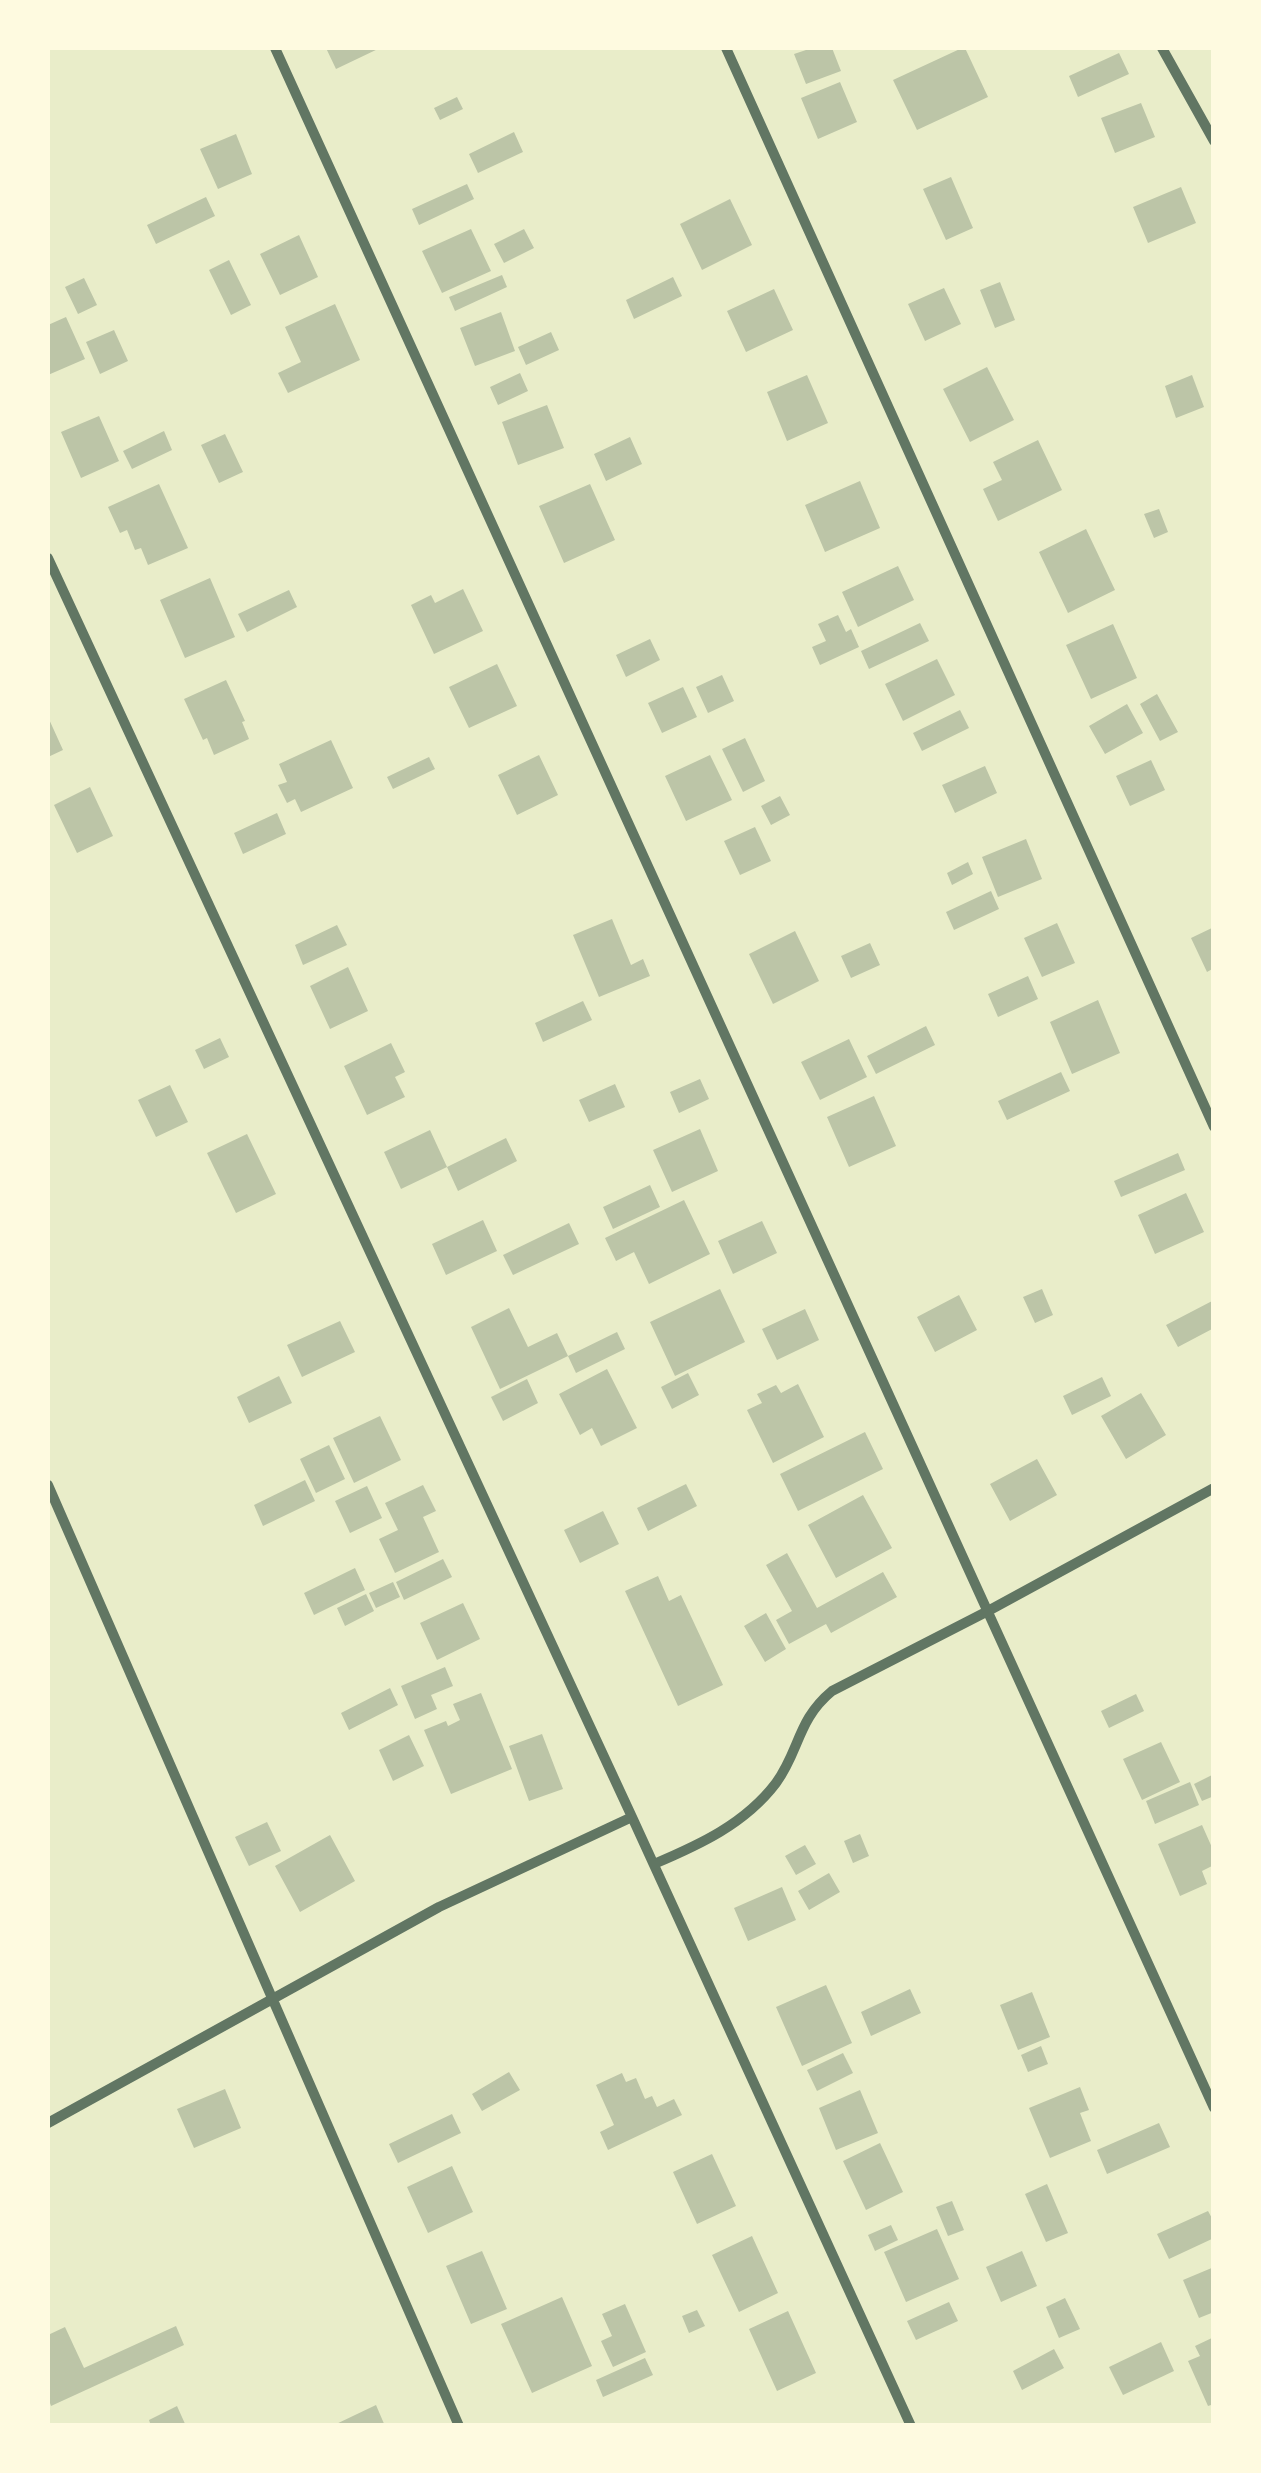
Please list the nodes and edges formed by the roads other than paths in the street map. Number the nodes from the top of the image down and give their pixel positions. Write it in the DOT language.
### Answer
graph roads {
  1 [pos="274,48"];
  2 [pos="726,48"];
  3 [pos="1162,48"];
  4 [pos="1214,141"];
  5 [pos="48,558"];
  6 [pos="1214,1126"];
  7 [pos="48,1485"];
  8 [pos="1214,1488"];
  9 [pos="988,1611"];
  10 [pos="632,1816"];
  11 [pos="654,1864"];
  12 [pos="273,1999"];
  13 [pos="1214,2108"];
  14 [pos="48,2123"];
  15 [pos="459,2426"];
  16 [pos="911,2426"];
  1 -- 9 [label="street"];
  2 -- 6 [label="street"];
  3 -- 4 [label="street"];
  5 -- 10 [label="street"];
  7 -- 12 [label="street"];
  8 -- 9 [label="street"];
  9 -- 11 [label="street"];
  9 -- 13 [label="street"];
  10 -- 11 [label="street"];
  10 -- 12 [label="street"];
  11 -- 16 [label="street"];
  12 -- 14 [label="street"];
  12 -- 15 [label="street"];
}
